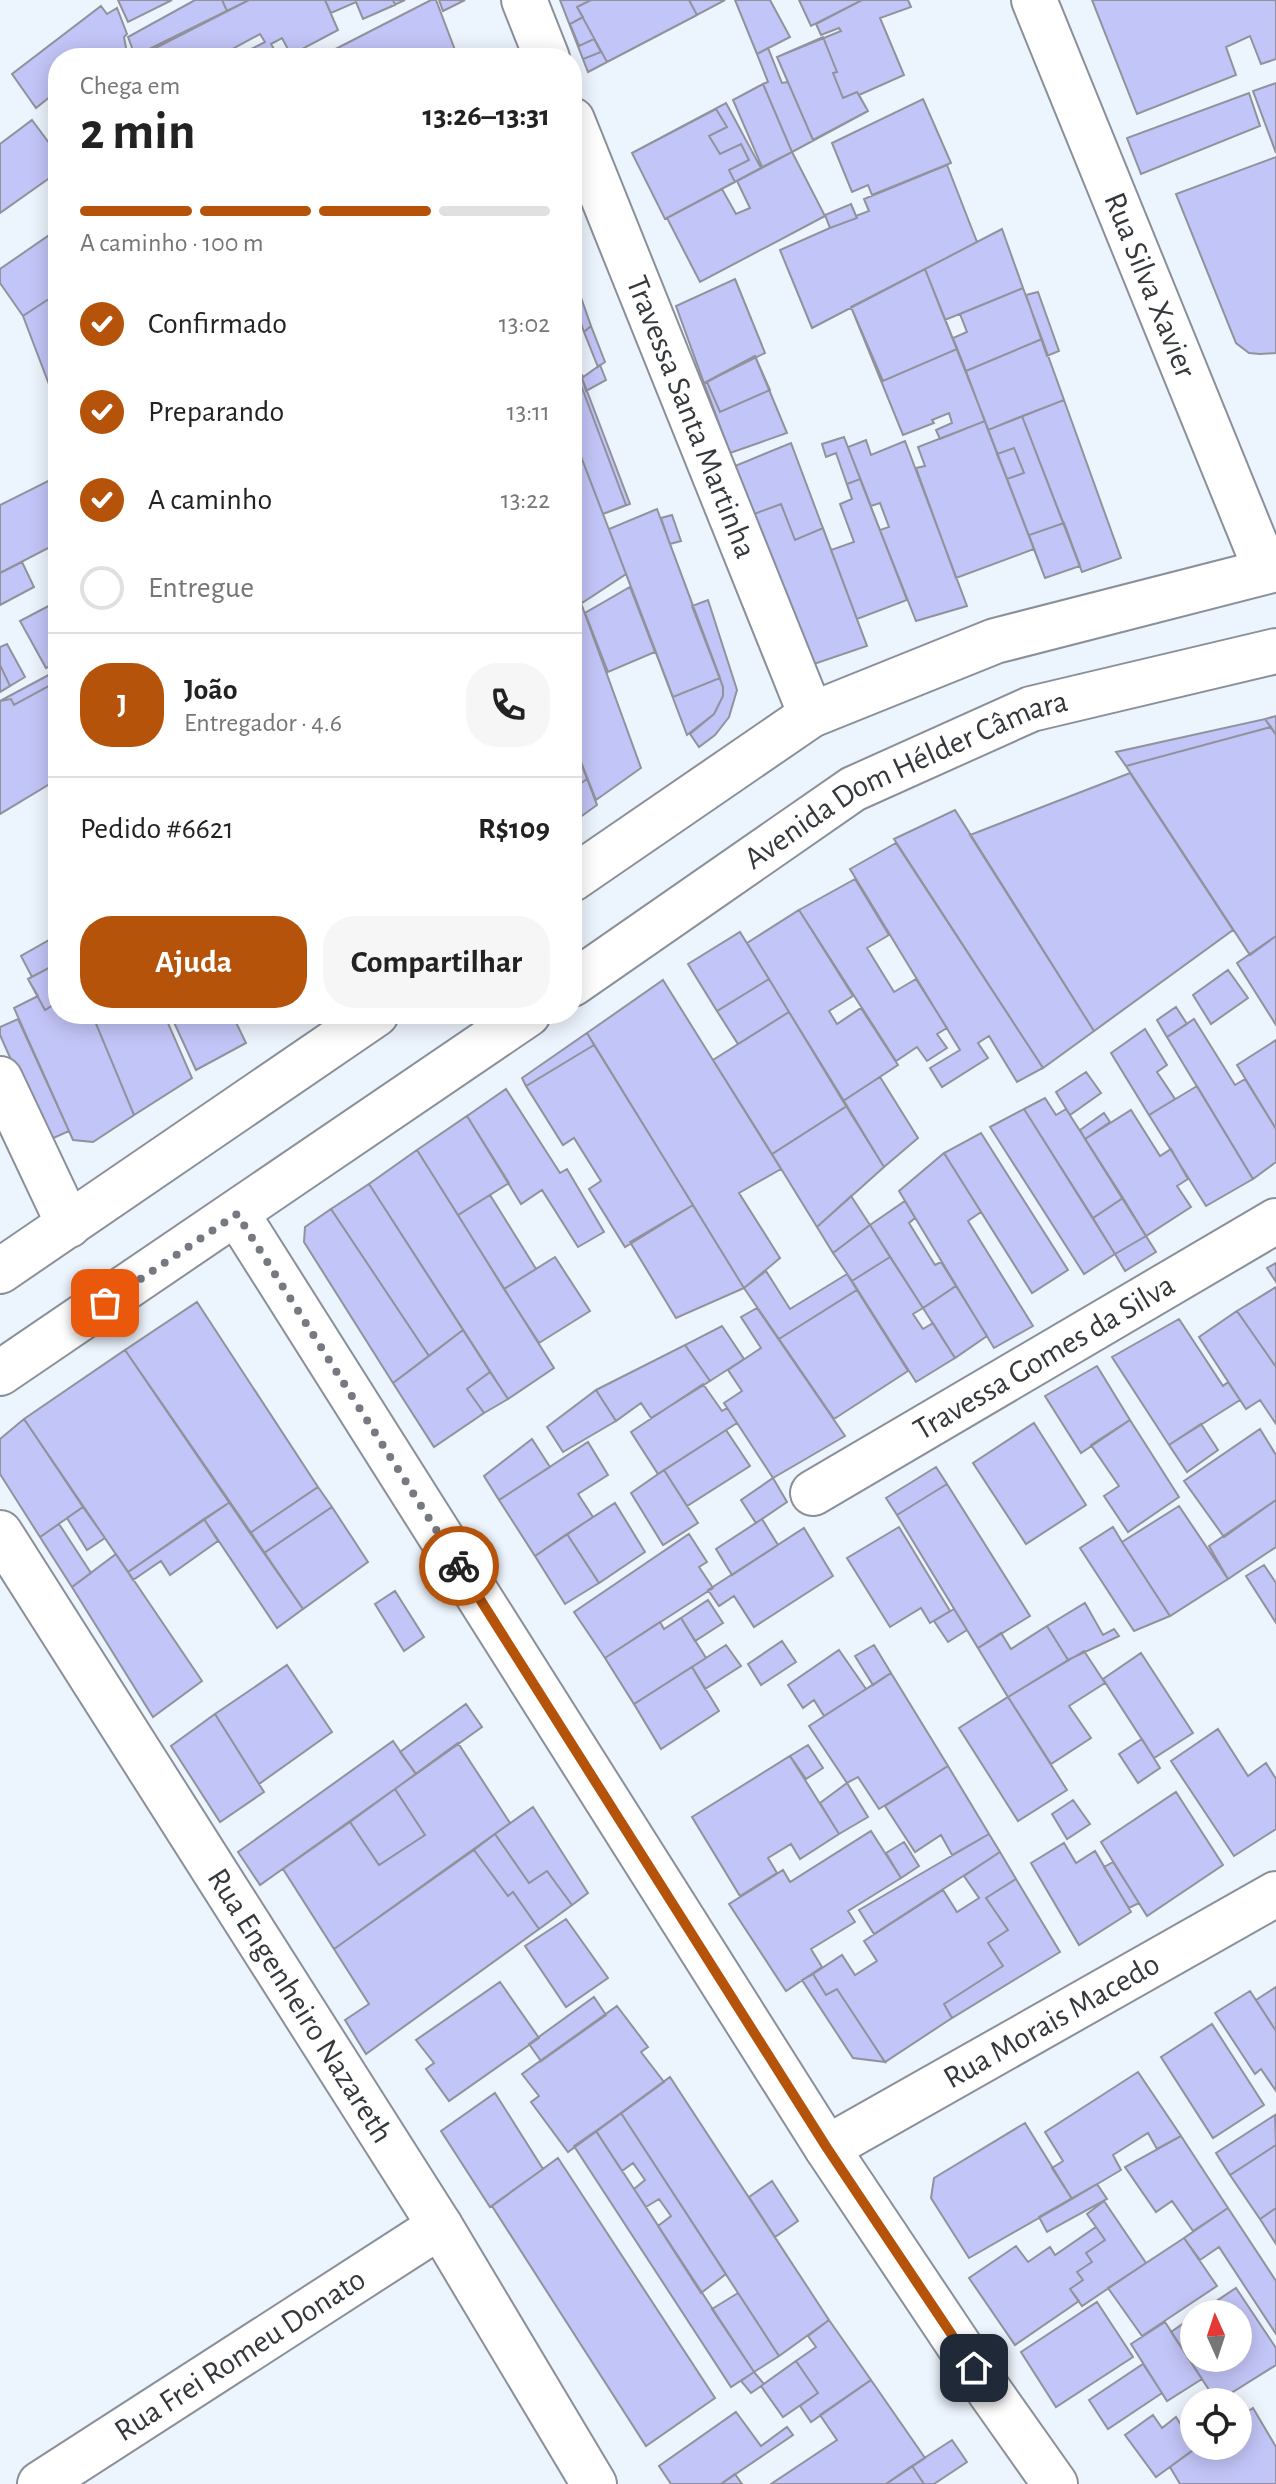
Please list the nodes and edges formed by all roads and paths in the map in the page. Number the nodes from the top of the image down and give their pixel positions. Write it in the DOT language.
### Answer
graph roads {
  1 [pos="524,0"];
  2 [pos="1034,0"];
  3 [pos="543,48"];
  4 [pos="582,145"];
  5 [pos="1271,569"];
  6 [pos="1276,651"];
  7 [pos="811,715"];
  8 [pos="582,872"];
  9 [pos="582,977"];
  10 [pos="361,1024"];
  11 [pos="513,1024"];
  12 [pos="0,1079"];
  13 [pos="237,1214"];
  14 [pos="1276,1221"];
  15 [pos="69,1225"];
  16 [pos="0,1271"];
  17 [pos="0,1373"];
  18 [pos="813,1493"];
  19 [pos="0,1533"];
  20 [pos="1276,1894"];
  21 [pos="827,2148"];
  22 [pos="440,2226"];
  23 [pos="40,2484"];
  24 [pos="594,2484"];
  25 [pos="1055,2484"];
  1 -- 3 [label="street"];
  2 -- 5 [label="street, Rua Silva Xavier"];
  4 -- 7 [label="street, Travessa Santa Martinha"];
  5 -- 7 [label="street"];
  6 -- 9 [label="street, Avenida Dom Hélder Câmara"];
  7 -- 8 [label="street"];
  10 -- 15 [label="street"];
  11 -- 13 [label="street"];
  12 -- 15 [label="street"];
  13 -- 17 [label="street"];
  13 -- 21 [label="street"];
  14 -- 18 [label="street, Travessa Gomes da Silva"];
  15 -- 16 [label="street"];
  19 -- 22 [label="street, Rua Engenheiro Nazareth"];
  20 -- 21 [label="street, Rua Morais Macedo"];
  21 -- 25 [label="street"];
  22 -- 23 [label="street, Rua Frei Romeu Donato"];
  22 -- 24 [label="street, Rua Engenheiro Nazareth"];
}
